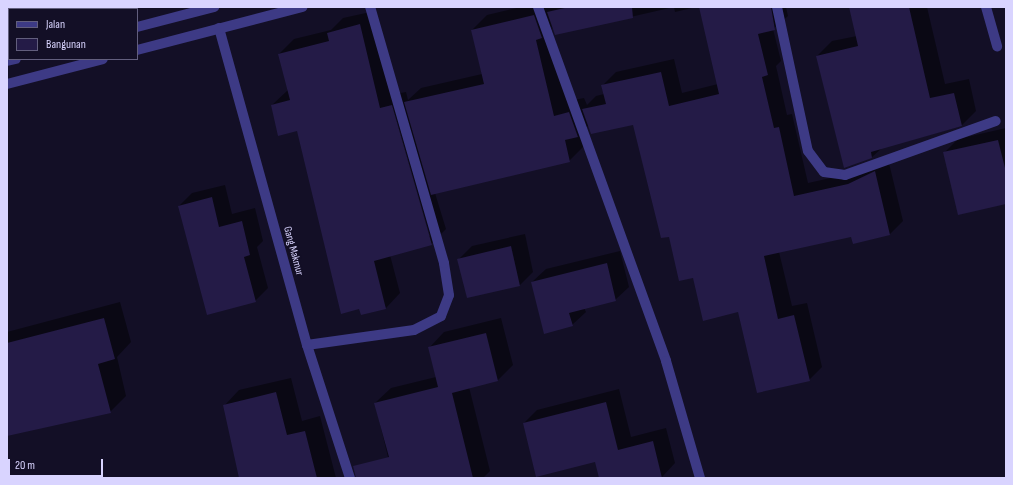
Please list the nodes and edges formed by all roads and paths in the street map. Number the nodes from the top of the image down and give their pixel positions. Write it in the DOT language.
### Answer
graph roads {
  1 [pos="214,7"];
  2 [pos="302,7"];
  3 [pos="370,7"];
  4 [pos="538,7"];
  5 [pos="777,7"];
  6 [pos="986,7"];
  7 [pos="138,27"];
  8 [pos="220,28"];
  9 [pos="997,46"];
  10 [pos="138,50"];
  11 [pos="99,60"];
  12 [pos="7,84"];
  13 [pos="996,121"];
  14 [pos="307,345"];
  15 [pos="350,478"];
  16 [pos="700,478"];
  1 -- 7 [label="street"];
  2 -- 8 [label="street"];
  3 -- 14 [label="street"];
  4 -- 16 [label="street"];
  5 -- 13 [label="street"];
  6 -- 9 [label="street"];
  8 -- 10 [label="street"];
  8 -- 14 [label="street, Gang Makmur"];
  11 -- 12 [label="street"];
  14 -- 15 [label="street, Gang Makmur"];
}
